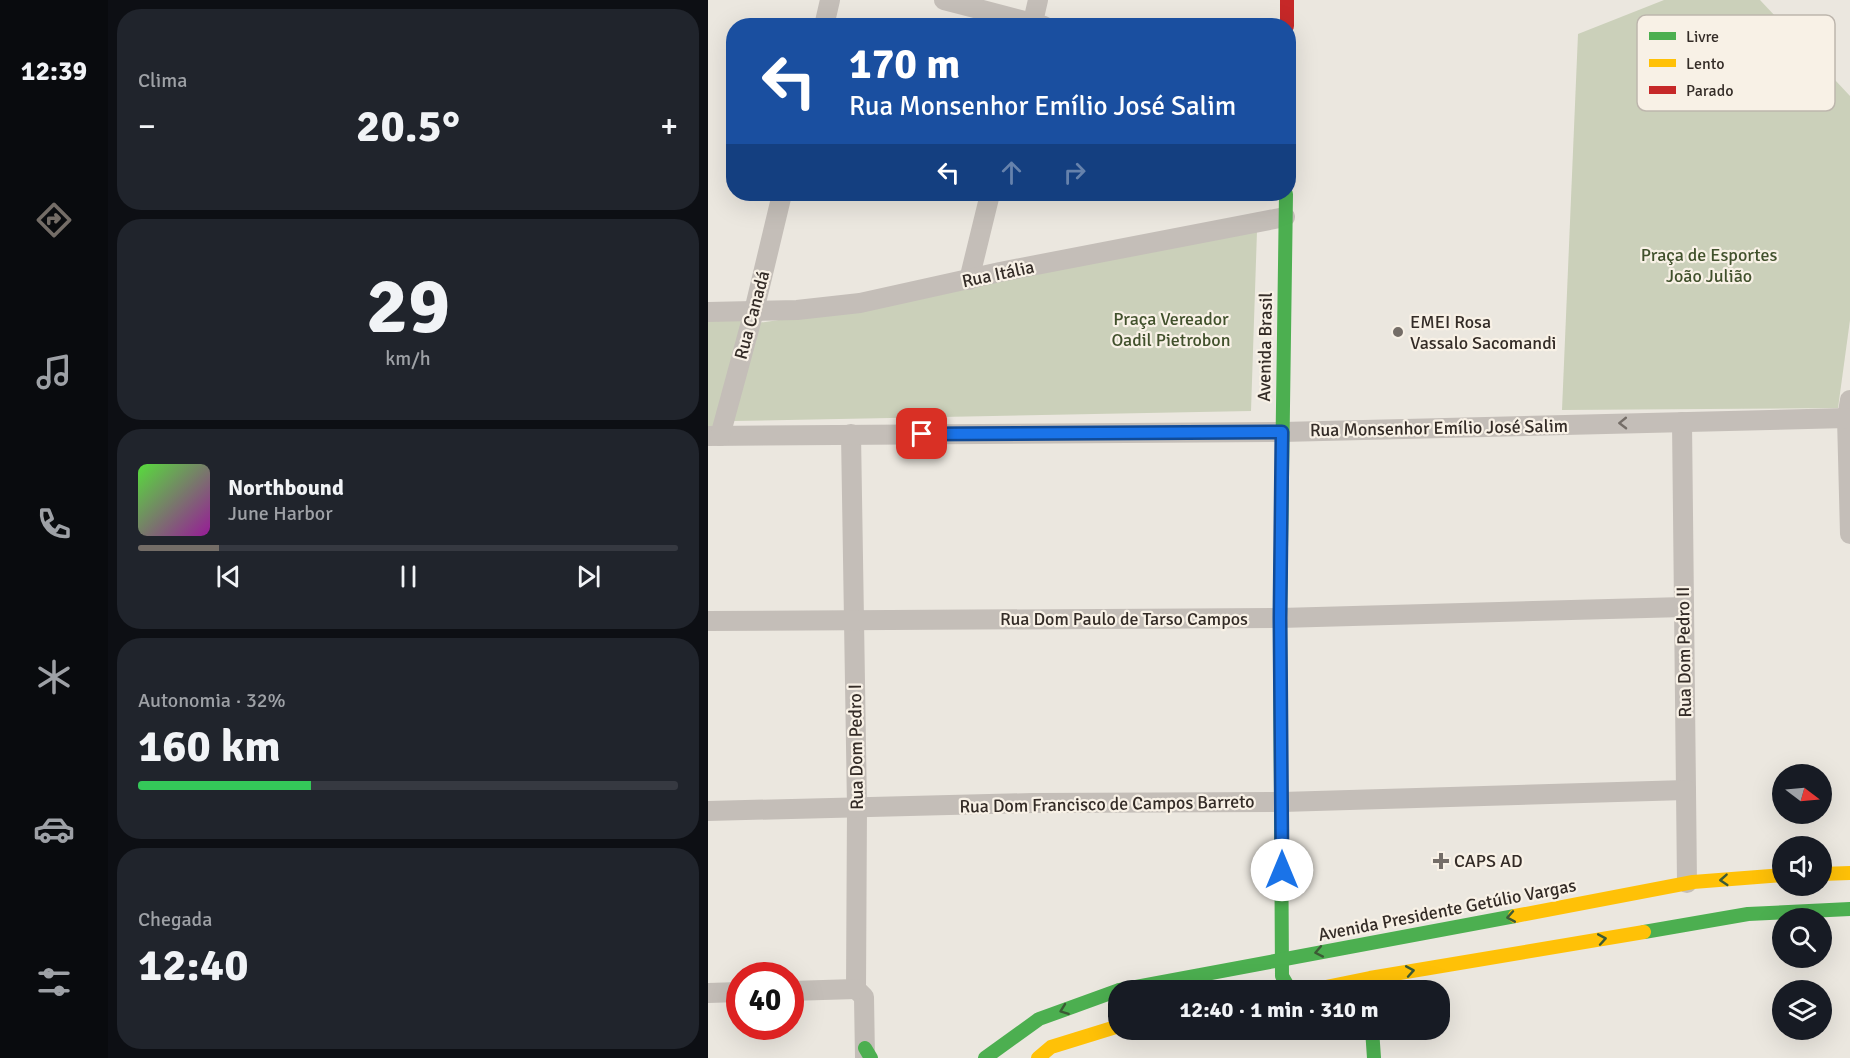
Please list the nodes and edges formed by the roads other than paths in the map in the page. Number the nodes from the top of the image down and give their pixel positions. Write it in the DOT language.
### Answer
graph roads {
  1 [pos="830,0"];
  2 [pos="944,0"];
  3 [pos="1038,0"];
  4 [pos="1287,0"];
  5 [pos="826,18"];
  6 [pos="1010,18"];
  7 [pos="1037,18"];
  8 [pos="1287,18"];
  9 [pos="780,201"];
  10 [pos="988,201"];
  11 [pos="1286,201"];
  12 [pos="1285,217"];
  13 [pos="969,280"];
  14 [pos="754,311"];
  15 [pos="708,312"];
  16 [pos="1848,409"];
  17 [pos="1682,422"];
  18 [pos="1282,432"];
  19 [pos="851,434"];
  20 [pos="714,436"];
  21 [pos="1850,534"];
  22 [pos="1684,607"];
  23 [pos="1280,618"];
  24 [pos="708,621"];
  25 [pos="853,621"];
  26 [pos="1686,790"];
  27 [pos="1282,802"];
  28 [pos="857,807"];
  29 [pos="708,811"];
  30 [pos="1850,873"];
  31 [pos="1832,874"];
  32 [pos="1687,883"];
  33 [pos="1772,883"];
  34 [pos="1756,895"];
  35 [pos="1850,909"];
  36 [pos="1357,945"];
  37 [pos="1282,960"];
  38 [pos="1174,980"];
  39 [pos="1284,980"];
  40 [pos="1370,980"];
  41 [pos="1388,980"];
  42 [pos="856,989"];
  43 [pos="804,991"];
  44 [pos="726,992"];
  45 [pos="708,993"];
  46 [pos="1108,994"];
  47 [pos="1108,1029"];
  48 [pos="1373,1040"];
  49 [pos="867,1055"];
  50 [pos="985,1058"];
  51 [pos="1038,1058"];
  52 [pos="1374,1058"];
  1 -- 5 [label="street"];
  2 -- 6 [label="street"];
  3 -- 7 [label="street"];
  4 -- 8 [label="main road"];
  9 -- 14 [label="street, Rua Canadá"];
  10 -- 13 [label="street"];
  11 -- 12 [label="main road, Avenida Brasil"];
  12 -- 13 [label="street, Rua Itália"];
  12 -- 18 [label="main road, Avenida Brasil"];
  13 -- 14 [label="street, Rua Itália"];
  14 -- 15 [label="street, Rua Itália"];
  14 -- 20 [label="street, Rua Canadá"];
  16 -- 17 [label="street, Rua Monsenhor Emílio José Salim"];
  16 -- 21 [label="street"];
  17 -- 18 [label="street, Rua Monsenhor Emílio José Salim, one-way"];
  17 -- 22 [label="street, Rua Dom Pedro II"];
  18 -- 19 [label="street, Rua Monsenhor Emílio José Salim"];
  18 -- 23 [label="main road, Avenida Brasil"];
  19 -- 20 [label="street, Rua Monsenhor Emílio José Salim"];
  19 -- 25 [label="street, Rua Dom Pedro I"];
  22 -- 23 [label="street, Rua Dom Paulo de Tarso Campos"];
  22 -- 26 [label="street, Rua Dom Pedro II"];
  23 -- 25 [label="street, Rua Dom Paulo de Tarso Campos"];
  23 -- 27 [label="main road, Avenida Brasil"];
  24 -- 25 [label="street, Rua Dom Paulo de Tarso Campos"];
  25 -- 28 [label="street, Rua Dom Pedro I"];
  26 -- 27 [label="street, Rua Dom Francisco de Campos Barreto"];
  26 -- 32 [label="street, Rua Dom Pedro II"];
  27 -- 28 [label="street, Rua Dom Francisco de Campos Barreto"];
  27 -- 37 [label="main road, Avenida Brasil"];
  28 -- 29 [label="street, Rua Dom Francisco de Campos Barreto"];
  28 -- 42 [label="street, Rua Dom Pedro I"];
  30 -- 31 [label="main road"];
  34 -- 32 [label="main road, Avenida Presidente Getúlio Vargas, one-way"];
  32 -- 36 [label="main road, Avenida Presidente Getúlio Vargas, one-way"];
  33 -- 34 [label="main road, Avenida Presidente Getúlio Vargas"];
  34 -- 35 [label="main road, Avenida Presidente Getúlio Vargas"];
  41 -- 34 [label="main road, Avenida Presidente Getúlio Vargas, one-way"];
  36 -- 37 [label="main road, Avenida Presidente Getúlio Vargas, one-way"];
  36 -- 40 [label="main road"];
  37 -- 38 [label="main road, Avenida Presidente Getúlio Vargas"];
  37 -- 39 [label="main road, Avenida Brasil"];
  42 -- 43 [label="street"];
  42 -- 49 [label="street, Rua Dom Pedro I"];
  44 -- 45 [label="street"];
  46 -- 50 [label="main road, Avenida Presidente Getúlio Vargas, one-way"];
  47 -- 51 [label="main road"];
  48 -- 52 [label="main road"];
}
